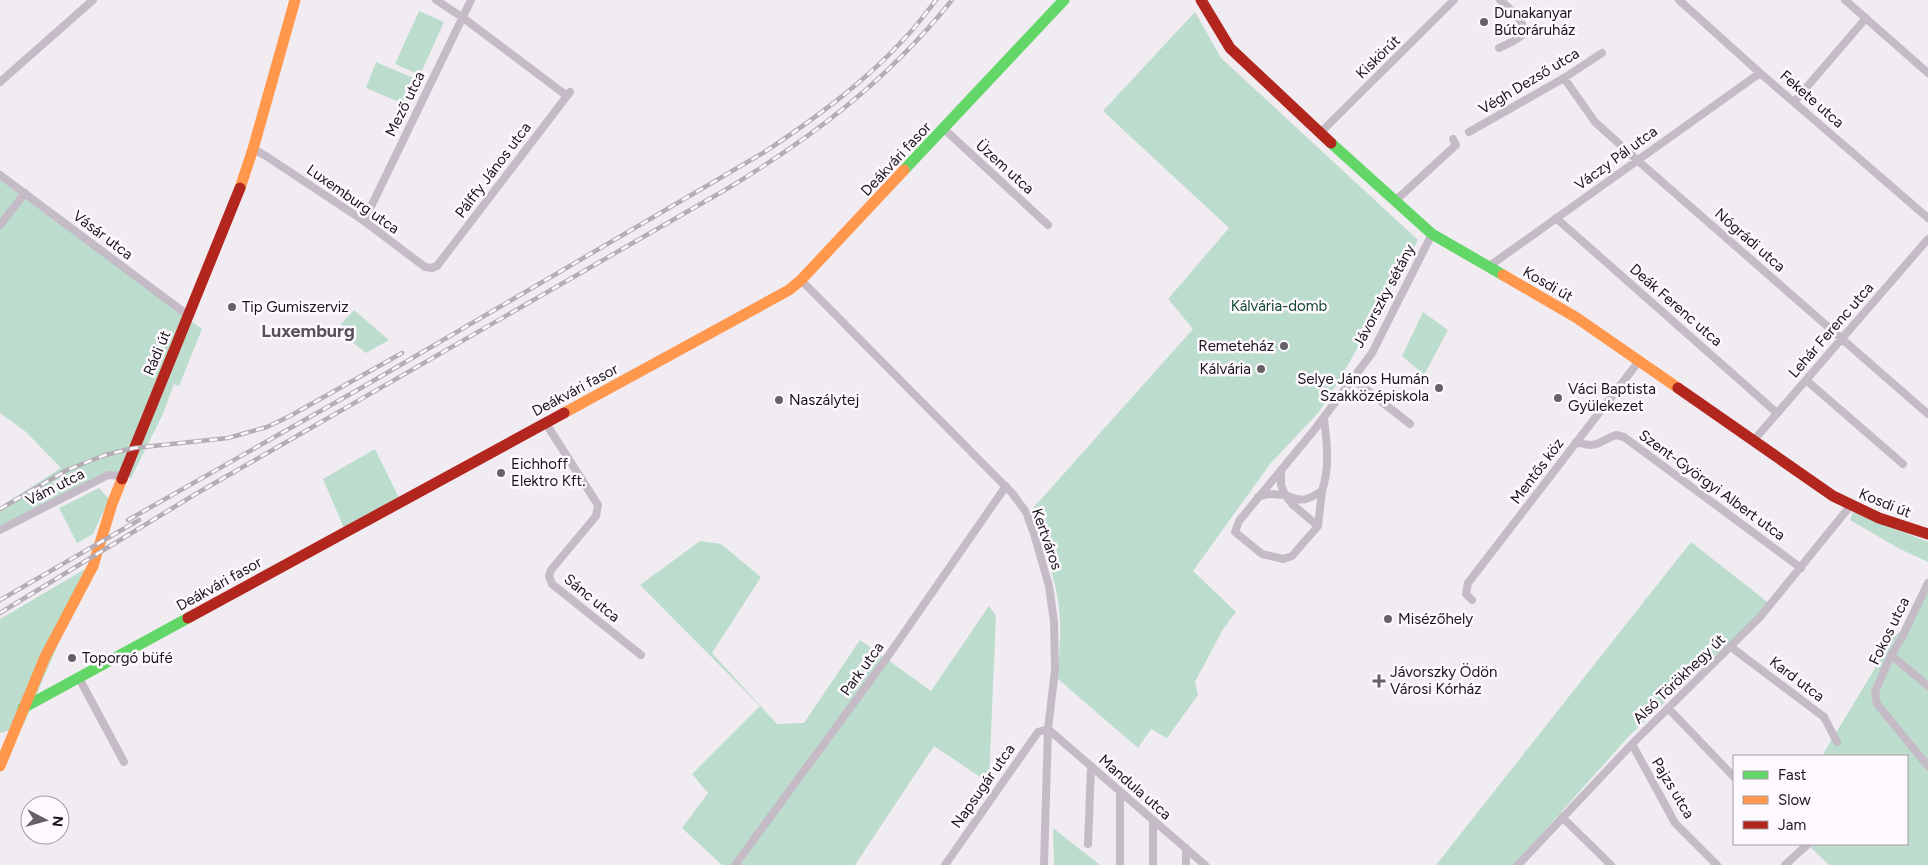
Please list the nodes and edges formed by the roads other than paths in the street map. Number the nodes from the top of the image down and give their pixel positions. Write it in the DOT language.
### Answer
graph roads {
  1 [pos="94,0"];
  2 [pos="295,0"];
  3 [pos="436,0"];
  4 [pos="472,0"];
  5 [pos="1064,0"];
  6 [pos="1201,0"];
  7 [pos="1454,0"];
  8 [pos="1500,0"];
  9 [pos="1679,0"];
  10 [pos="1845,0"];
  11 [pos="462,17"];
  12 [pos="1866,18"];
  13 [pos="1499,48"];
  14 [pos="1602,53"];
  15 [pos="1760,73"];
  16 [pos="1928,73"];
  17 [pos="1564,78"];
  18 [pos="0,82"];
  19 [pos="1794,102"];
  20 [pos="944,129"];
  21 [pos="1320,132"];
  22 [pos="1469,132"];
  23 [pos="1454,139"];
  24 [pos="253,149"];
  25 [pos="1637,160"];
  26 [pos="0,175"];
  27 [pos="25,193"];
  28 [pos="1395,200"];
  29 [pos="1556,218"];
  30 [pos="1928,218"];
  31 [pos="364,221"];
  32 [pos="1048,225"];
  33 [pos="0,226"];
  34 [pos="1432,234"];
  35 [pos="1928,239"];
  36 [pos="437,266"];
  37 [pos="1488,267"];
  38 [pos="801,280"];
  39 [pos="189,316"];
  40 [pos="1842,339"];
  41 [pos="1639,361"];
  42 [pos="1353,380"];
  43 [pos="1806,380"];
  44 [pos="1777,413"];
  45 [pos="1928,414"];
  46 [pos="1324,419"];
  47 [pos="545,422"];
  48 [pos="1410,424"];
  49 [pos="1754,440"];
  50 [pos="1576,442"];
  51 [pos="1903,464"];
  52 [pos="1281,470"];
  53 [pos="123,476"];
  54 [pos="1006,486"];
  55 [pos="1322,491"];
  56 [pos="1285,495"];
  57 [pos="1258,497"];
  58 [pos="1850,506"];
  59 [pos="1318,526"];
  60 [pos="0,530"];
  61 [pos="1928,534"];
  62 [pos="1801,568"];
  63 [pos="1928,583"];
  64 [pos="1472,600"];
  65 [pos="1731,647"];
  66 [pos="640,655"];
  67 [pos="1891,655"];
  68 [pos="79,678"];
  69 [pos="1928,686"];
  70 [pos="24,708"];
  71 [pos="1668,708"];
  72 [pos="1048,729"];
  73 [pos="1837,742"];
  74 [pos="1632,744"];
  75 [pos="124,762"];
  76 [pos="0,766"];
  77 [pos="1091,766"];
  78 [pos="1928,766"];
  79 [pos="1733,776"];
  80 [pos="1120,792"];
  81 [pos="1562,817"];
  82 [pos="1153,820"];
  83 [pos="1088,844"];
  84 [pos="1807,845"];
  85 [pos="1186,848"];
  86 [pos="735,865"];
  87 [pos="945,865"];
  88 [pos="1044,865"];
  89 [pos="1120,865"];
  90 [pos="1153,865"];
  91 [pos="1186,865"];
  92 [pos="1205,865"];
  93 [pos="1518,865"];
  94 [pos="1611,865"];
  95 [pos="1717,865"];
  96 [pos="1785,865"];
  1 -- 18 [label="street"];
  2 -- 24 [label="street, Rádi út"];
  3 -- 11 [label="street"];
  4 -- 11 [label="street, Mező utca"];
  5 -- 20 [label="street, Deákvári fasor"];
  6 -- 21 [label="street, Kosdi út"];
  7 -- 21 [label="street, Kiskörút"];
  8 -- 13 [label="street"];
  9 -- 15 [label="street, Fekete utca"];
  10 -- 12 [label="street"];
  11 -- 31 [label="street, Mező utca"];
  11 -- 36 [label="street, Pálffy János utca"];
  12 -- 16 [label="street"];
  12 -- 19 [label="street"];
  14 -- 17 [label="street, Végh Dezső utca"];
  15 -- 19 [label="street, Fekete utca"];
  15 -- 25 [label="street, Váczy Pál utca"];
  17 -- 22 [label="street, Végh Dezső utca"];
  17 -- 25 [label="street, Nógrádi utca"];
  19 -- 30 [label="street, Fekete utca"];
  20 -- 32 [label="street, Üzem utca"];
  20 -- 38 [label="street, Deákvári fasor"];
  21 -- 28 [label="street, Kosdi út"];
  23 -- 28 [label="street"];
  24 -- 31 [label="street, Luxemburg utca"];
  24 -- 39 [label="street, Rádi út"];
  25 -- 29 [label="street, Váczy Pál utca"];
  25 -- 40 [label="street, Nógrádi utca"];
  26 -- 27 [label="street, Vásár utca"];
  27 -- 33 [label="street"];
  27 -- 39 [label="street, Vásár utca"];
  28 -- 34 [label="street, Kosdi út"];
  29 -- 37 [label="street, Váczy Pál utca"];
  29 -- 44 [label="street, Deák Ferenc utca"];
  31 -- 36 [label="street, Luxemburg utca"];
  34 -- 37 [label="street, Kosdi út"];
  34 -- 42 [label="street, Jávorszky sétány"];
  35 -- 40 [label="street, Lehár Ferenc utca"];
  37 -- 41 [label="street, Kosdi út"];
  38 -- 47 [label="street, Deákvári fasor"];
  38 -- 54 [label="street, Kertváros"];
  39 -- 53 [label="street, Rádi út"];
  40 -- 43 [label="street, Lehár Ferenc utca"];
  40 -- 45 [label="street, Nógrádi utca"];
  41 -- 49 [label="street, Kosdi út"];
  41 -- 50 [label="street, Mentős köz"];
  42 -- 46 [label="street, Jávorszky sétány"];
  42 -- 48 [label="street"];
  43 -- 44 [label="street, Lehár Ferenc utca"];
  43 -- 51 [label="street"];
  44 -- 49 [label="street, Lehár Ferenc utca"];
  46 -- 52 [label="street, Jávorszky sétány"];
  46 -- 55 [label="street"];
  47 -- 66 [label="street, Sánc utca"];
  47 -- 68 [label="street, Deákvári fasor"];
  49 -- 58 [label="street, Kosdi út"];
  50 -- 62 [label="street, Szent-Györgyi Albert utca"];
  50 -- 64 [label="street, Mentős köz"];
  52 -- 56 [label="street"];
  52 -- 57 [label="street, Jávorszky sétány"];
  53 -- 60 [label="street, Vám utca"];
  53 -- 70 [label="street, Rádi út"];
  54 -- 72 [label="street, Kertváros"];
  54 -- 86 [label="street, Park utca"];
  55 -- 56 [label="street"];
  55 -- 59 [label="street"];
  56 -- 57 [label="street"];
  56 -- 59 [label="street"];
  57 -- 59 [label="street"];
  58 -- 61 [label="street, Kosdi út"];
  58 -- 62 [label="street, Alsó Törökhegy út"];
  62 -- 65 [label="street, Alsó Törökhegy út"];
  63 -- 67 [label="street, Fokos utca"];
  65 -- 71 [label="street, Alsó Törökhegy út"];
  65 -- 73 [label="street, Kard utca"];
  67 -- 69 [label="street"];
  67 -- 78 [label="street, Fokos utca"];
  68 -- 70 [label="street, Deákvári fasor"];
  68 -- 75 [label="street"];
  70 -- 76 [label="street, Rádi út"];
  71 -- 74 [label="street, Alsó Törökhegy út"];
  71 -- 79 [label="street"];
  72 -- 77 [label="street, Mandula utca"];
  72 -- 87 [label="street, Napsugár utca"];
  72 -- 88 [label="street, Kertváros"];
  74 -- 81 [label="street, Alsó Törökhegy út"];
  74 -- 95 [label="street, Pajzs utca"];
  77 -- 80 [label="street, Mandula utca"];
  77 -- 83 [label="street"];
  80 -- 82 [label="street, Mandula utca"];
  80 -- 89 [label="street"];
  81 -- 93 [label="street, Alsó Törökhegy út"];
  81 -- 94 [label="street"];
  82 -- 85 [label="street, Mandula utca"];
  82 -- 90 [label="street"];
  84 -- 96 [label="street"];
  85 -- 91 [label="street"];
  85 -- 92 [label="street, Mandula utca"];
}
